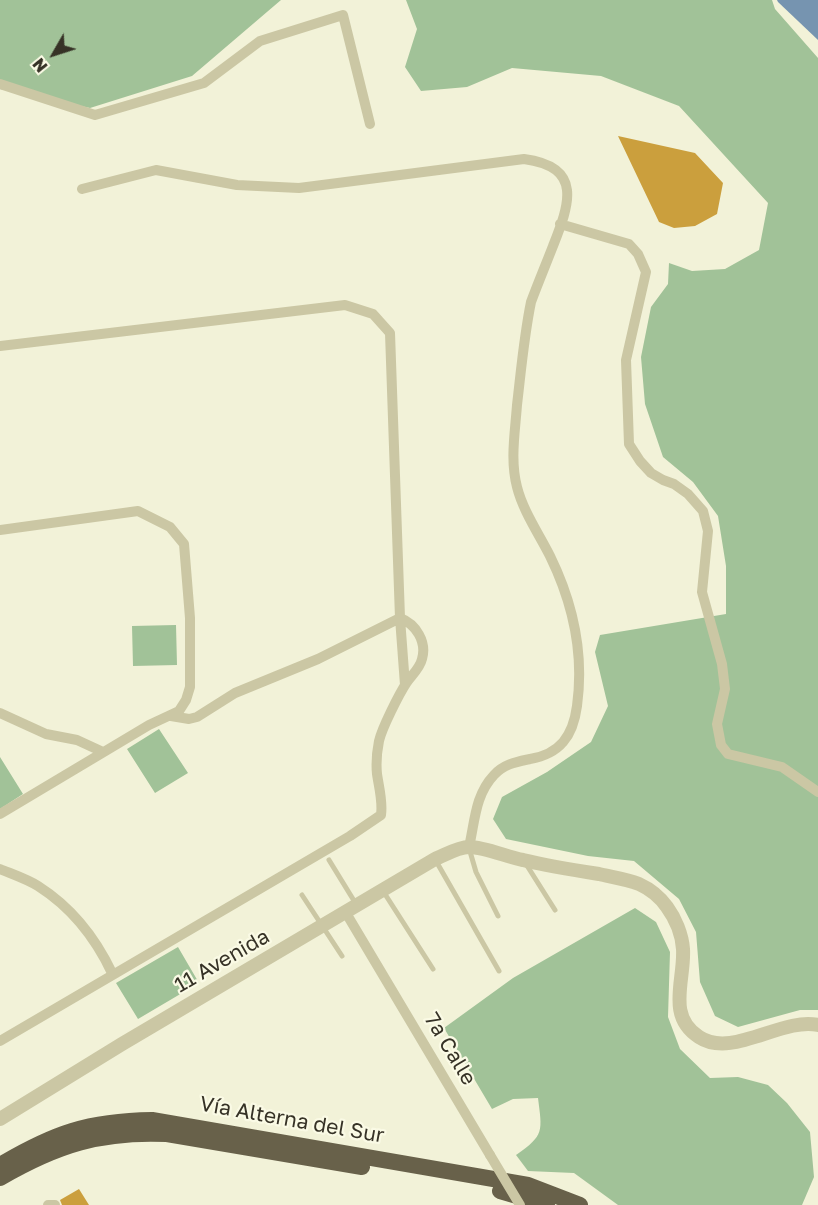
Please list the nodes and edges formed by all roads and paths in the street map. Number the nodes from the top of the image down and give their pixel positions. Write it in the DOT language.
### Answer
graph roads {
  1 [pos="0,84"];
  2 [pos="370,124"];
  3 [pos="82,189"];
  4 [pos="561,224"];
  5 [pos="0,346"];
  6 [pos="0,530"];
  7 [pos="400,618"];
  8 [pos="405,685"];
  9 [pos="0,713"];
  10 [pos="171,716"];
  11 [pos="103,752"];
  12 [pos="818,792"];
  13 [pos="0,814"];
  14 [pos="469,847"];
  15 [pos="435,859"];
  16 [pos="329,860"];
  17 [pos="523,860"];
  18 [pos="0,869"];
  19 [pos="383,891"];
  20 [pos="302,895"];
  21 [pos="352,910"];
  22 [pos="555,910"];
  23 [pos="498,916"];
  24 [pos="322,927"];
  25 [pos="342,956"];
  26 [pos="433,969"];
  27 [pos="499,971"];
  28 [pos="112,973"];
  29 [pos="818,1025"];
  30 [pos="0,1041"];
  31 [pos="0,1119"];
  32 [pos="0,1165"];
  33 [pos="0,1178"];
  34 [pos="48,1205"];
  35 [pos="55,1205"];
  36 [pos="520,1205"];
  37 [pos="547,1205"];
  38 [pos="580,1205"];
  1 -- 2 [label="street"];
  3 -- 4 [label="street"];
  4 -- 12 [label="street"];
  4 -- 14 [label="street"];
  5 -- 7 [label="street"];
  6 -- 10 [label="street"];
  7 -- 8 [label="street"];
  7 -- 8 [label="street"];
  7 -- 10 [label="street"];
  8 -- 28 [label="street"];
  9 -- 11 [label="street"];
  10 -- 11 [label="street"];
  11 -- 13 [label="street"];
  14 -- 15 [label="street, 11 Avenida"];
  14 -- 17 [label="street"];
  14 -- 23 [label="lane"];
  15 -- 19 [label="street, 11 Avenida"];
  15 -- 27 [label="lane"];
  16 -- 21 [label="lane"];
  17 -- 22 [label="lane"];
  17 -- 29 [label="street"];
  18 -- 28 [label="street"];
  19 -- 21 [label="street, 11 Avenida"];
  19 -- 26 [label="lane"];
  20 -- 24 [label="lane"];
  21 -- 24 [label="street, 11 Avenida"];
  21 -- 36 [label="street, 7a Calle, bridge"];
  24 -- 25 [label="lane"];
  24 -- 31 [label="street, 11 Avenida"];
  28 -- 30 [label="street"];
  32 -- 38 [label="highway, Vía Alterna del Sur"];
  33 -- 37 [label="highway, Vía Alterna del Sur"];
  34 -- 35 [label="street"];
}
